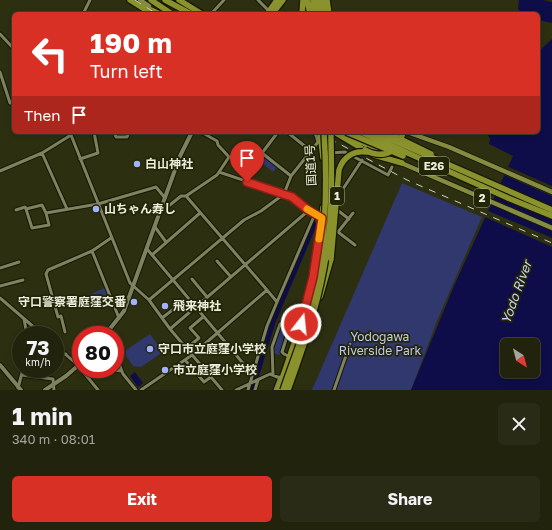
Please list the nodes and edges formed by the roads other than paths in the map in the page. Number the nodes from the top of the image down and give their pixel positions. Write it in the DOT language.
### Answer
graph roads {
  1 [pos="90,0"];
  2 [pos="130,0"];
  3 [pos="140,0"];
  4 [pos="163,0"];
  5 [pos="171,0"];
  6 [pos="179,0"];
  7 [pos="224,0"];
  8 [pos="258,0"];
  9 [pos="277,0"];
  10 [pos="283,0"];
  11 [pos="303,0"];
  12 [pos="307,0"];
  13 [pos="313,0"];
  14 [pos="323,0"];
  15 [pos="149,4"];
  16 [pos="185,7"];
  17 [pos="84,12"];
  18 [pos="151,12"];
  19 [pos="159,12"];
  20 [pos="167,12"];
  21 [pos="188,12"];
  22 [pos="197,12"];
  23 [pos="213,12"];
  24 [pos="269,12"];
  25 [pos="271,12"];
  26 [pos="271,12"];
  27 [pos="302,12"];
  28 [pos="306,12"];
  29 [pos="310,12"];
  30 [pos="314,12"];
  31 [pos="320,12"];
  32 [pos="324,12"];
  33 [pos="328,12"];
  34 [pos="0,34"];
  35 [pos="12,47"];
  36 [pos="0,72"];
  37 [pos="12,102"];
  38 [pos="70,134"];
  39 [pos="71,134"];
  40 [pos="94,134"];
  41 [pos="115,134"];
  42 [pos="128,134"];
  43 [pos="191,134"];
  44 [pos="205,134"];
  45 [pos="276,134"];
  46 [pos="290,134"];
  47 [pos="315,134"];
  48 [pos="322,134"];
  49 [pos="322,134"];
  50 [pos="331,134"];
  51 [pos="335,134"];
  52 [pos="345,134"];
  53 [pos="349,134"];
  54 [pos="351,134"];
  55 [pos="360,134"];
  56 [pos="363,134"];
  57 [pos="379,134"];
  58 [pos="390,134"];
  59 [pos="403,134"];
  60 [pos="412,134"];
  61 [pos="361,142"];
  62 [pos="368,150"];
  63 [pos="311,151"];
  64 [pos="42,153"];
  65 [pos="262,153"];
  66 [pos="323,154"];
  67 [pos="80,159"];
  68 [pos="362,160"];
  69 [pos="328,163"];
  70 [pos="402,163"];
  71 [pos="392,167"];
  72 [pos="0,171"];
  73 [pos="219,172"];
  74 [pos="452,174"];
  75 [pos="291,176"];
  76 [pos="247,182"];
  77 [pos="492,184"];
  78 [pos="552,192"];
  79 [pos="284,194"];
  80 [pos="186,196"];
  81 [pos="165,198"];
  82 [pos="98,204"];
  83 [pos="26,209"];
  84 [pos="67,209"];
  85 [pos="335,209"];
  86 [pos="16,210"];
  87 [pos="308,210"];
  88 [pos="552,210"];
  89 [pos="46,213"];
  90 [pos="160,213"];
  91 [pos="200,213"];
  92 [pos="353,213"];
  93 [pos="315,214"];
  94 [pos="552,216"];
  95 [pos="330,217"];
  96 [pos="322,218"];
  97 [pos="349,219"];
  98 [pos="155,227"];
  99 [pos="552,228"];
  100 [pos="338,232"];
  101 [pos="111,238"];
  102 [pos="222,238"];
  103 [pos="166,242"];
  104 [pos="355,246"];
  105 [pos="147,249"];
  106 [pos="92,252"];
  107 [pos="152,255"];
  108 [pos="216,261"];
  109 [pos="19,262"];
  110 [pos="245,264"];
  111 [pos="0,268"];
  112 [pos="231,277"];
  113 [pos="23,280"];
  114 [pos="192,280"];
  115 [pos="173,281"];
  116 [pos="0,286"];
  117 [pos="134,286"];
  118 [pos="267,290"];
  119 [pos="207,297"];
  120 [pos="0,298"];
  121 [pos="149,300"];
  122 [pos="277,302"];
  123 [pos="195,307"];
  124 [pos="176,308"];
  125 [pos="315,311"];
  126 [pos="203,317"];
  127 [pos="24,318"];
  128 [pos="162,318"];
  129 [pos="120,319"];
  130 [pos="25,326"];
  131 [pos="33,326"];
  132 [pos="114,326"];
  133 [pos="170,329"];
  134 [pos="65,332"];
  135 [pos="217,333"];
  136 [pos="350,344"];
  137 [pos="187,348"];
  138 [pos="66,354"];
  139 [pos="192,355"];
  140 [pos="290,357"];
  141 [pos="72,359"];
  142 [pos="185,360"];
  143 [pos="0,365"];
  144 [pos="72,372"];
  145 [pos="252,374"];
  146 [pos="124,375"];
  147 [pos="273,375"];
  148 [pos="211,377"];
  149 [pos="22,378"];
  150 [pos="53,378"];
  151 [pos="90,378"];
  152 [pos="258,380"];
  153 [pos="280,381"];
  154 [pos="250,383"];
  155 [pos="53,385"];
  156 [pos="20,389"];
  157 [pos="45,390"];
  158 [pos="54,390"];
  159 [pos="98,390"];
  160 [pos="136,390"];
  161 [pos="141,390"];
  162 [pos="222,390"];
  163 [pos="236,390"];
  164 [pos="248,390"];
  165 [pos="255,390"];
  166 [pos="276,390"];
  167 [pos="283,390"];
  168 [pos="288,390"];
  169 [pos="334,390"];
  1 -- 17 [label="street"];
  2 -- 15 [label="main road"];
  2 -- 18 [label="highway"];
  3 -- 15 [label="main road"];
  4 -- 16 [label="highway"];
  4 -- 21 [label="highway"];
  5 -- 16 [label="main road"];
  6 -- 16 [label="highway"];
  7 -- 23 [label="street"];
  8 -- 24 [label="street"];
  9 -- 25 [label="highway"];
  10 -- 26 [label="highway"];
  11 -- 27 [label="highway"];
  12 -- 28 [label="highway"];
  12 -- 29 [label="highway"];
  13 -- 30 [label="highway"];
  14 -- 31 [label="highway"];
  14 -- 32 [label="highway"];
  14 -- 33 [label="highway"];
  15 -- 19 [label="main road"];
  15 -- 20 [label="highway"];
  16 -- 22 [label="highway"];
  34 -- 35 [label="street"];
  36 -- 37 [label="street"];
  38 -- 64 [label="street"];
  39 -- 67 [label="street"];
  40 -- 67 [label="street"];
  41 -- 42 [label="street"];
  43 -- 81 [label="main road"];
  44 -- 73 [label="street"];
  45 -- 65 [label="street"];
  46 -- 63 [label="street"];
  47 -- 63 [label="street"];
  48 -- 66 [label="highway, 国道1号 / 1"];
  49 -- 69 [label="highway, 1, bridge"];
  50 -- 69 [label="highway, 1, bridge"];
  51 -- 59 [label="highway, bridge"];
  52 -- 61 [label="highway"];
  53 -- 61 [label="main road"];
  54 -- 74 [label="highway, bridge"];
  55 -- 62 [label="main road"];
  56 -- 74 [label="highway, E26, bridge"];
  57 -- 77 [label="highway, E26, bridge"];
  58 -- 77 [label="highway, bridge"];
  60 -- 78 [label="main road"];
  61 -- 62 [label="main road"];
  62 -- 70 [label="highway"];
  62 -- 125 [label="highway, 1, bridge"];
  63 -- 75 [label="street"];
  64 -- 72 [label="street"];
  64 -- 84 [label="street"];
  65 -- 75 [label="street"];
  65 -- 76 [label="street"];
  66 -- 68 [label="street"];
  66 -- 96 [label="highway, 国道1号 / 1"];
  67 -- 82 [label="street"];
  68 -- 71 [label="street"];
  68 -- 85 [label="street"];
  69 -- 125 [label="highway, 1, bridge"];
  69 -- 167 [label="highway, 1, bridge"];
  70 -- 99 [label="main road, 2"];
  73 -- 76 [label="street"];
  73 -- 80 [label="street"];
  74 -- 94 [label="highway, E26, bridge"];
  75 -- 79 [label="street"];
  76 -- 79 [label="street"];
  77 -- 88 [label="highway, E26, bridge"];
  79 -- 87 [label="street"];
  79 -- 102 [label="street"];
  80 -- 90 [label="street"];
  80 -- 91 [label="street"];
  81 -- 82 [label="street"];
  81 -- 90 [label="main road"];
  82 -- 84 [label="street"];
  82 -- 101 [label="street"];
  83 -- 86 [label="street"];
  83 -- 89 [label="street"];
  83 -- 89 [label="street"];
  84 -- 89 [label="street"];
  85 -- 95 [label="street"];
  85 -- 97 [label="street"];
  87 -- 93 [label="street"];
  87 -- 110 [label="street"];
  90 -- 98 [label="main road"];
  91 -- 102 [label="street"];
  91 -- 103 [label="street"];
  92 -- 97 [label="street"];
  93 -- 96 [label="street"];
  93 -- 122 [label="street"];
  95 -- 96 [label="street"];
  95 -- 100 [label="street"];
  96 -- 140 [label="highway, 国道1号 / 1"];
  97 -- 100 [label="street"];
  98 -- 103 [label="street"];
  98 -- 105 [label="main road"];
  100 -- 104 [label="street"];
  101 -- 106 [label="street"];
  101 -- 117 [label="street"];
  102 -- 110 [label="street"];
  102 -- 115 [label="street"];
  103 -- 107 [label="street"];
  105 -- 107 [label="street"];
  105 -- 117 [label="main road"];
  106 -- 129 [label="street"];
  106 -- 134 [label="street"];
  107 -- 115 [label="street"];
  108 -- 112 [label="street"];
  109 -- 111 [label="street"];
  110 -- 112 [label="street"];
  110 -- 118 [label="street"];
  112 -- 119 [label="street"];
  113 -- 116 [label="street"];
  114 -- 119 [label="street"];
  115 -- 121 [label="street"];
  115 -- 123 [label="street"];
  117 -- 121 [label="street"];
  117 -- 129 [label="main road"];
  118 -- 122 [label="street"];
  118 -- 135 [label="street"];
  119 -- 123 [label="street"];
  120 -- 127 [label="street"];
  121 -- 128 [label="street"];
  122 -- 145 [label="street"];
  123 -- 126 [label="street"];
  123 -- 133 [label="street"];
  124 -- 128 [label="street"];
  125 -- 168 [label="highway, 1, bridge"];
  126 -- 135 [label="street"];
  126 -- 137 [label="street"];
  127 -- 130 [label="street"];
  127 -- 131 [label="street"];
  128 -- 133 [label="street"];
  129 -- 132 [label="main road"];
  133 -- 137 [label="street"];
  135 -- 139 [label="street"];
  135 -- 145 [label="street"];
  136 -- 169 [label="street"];
  137 -- 139 [label="street"];
  138 -- 141 [label="street"];
  139 -- 142 [label="street"];
  139 -- 148 [label="street"];
  140 -- 147 [label="street"];
  140 -- 153 [label="highway, 国道1号 / 1"];
  142 -- 148 [label="street"];
  142 -- 161 [label="street"];
  143 -- 156 [label="main road"];
  144 -- 155 [label="main road"];
  145 -- 154 [label="street"];
  146 -- 160 [label="street"];
  147 -- 152 [label="street"];
  147 -- 153 [label="street"];
  148 -- 162 [label="street"];
  149 -- 156 [label="street"];
  150 -- 155 [label="street"];
  151 -- 159 [label="street"];
  152 -- 154 [label="street"];
  152 -- 165 [label="street"];
  153 -- 166 [label="highway, 1"];
  154 -- 163 [label="street"];
  154 -- 164 [label="street"];
  155 -- 157 [label="main road"];
  155 -- 158 [label="street"];
}
